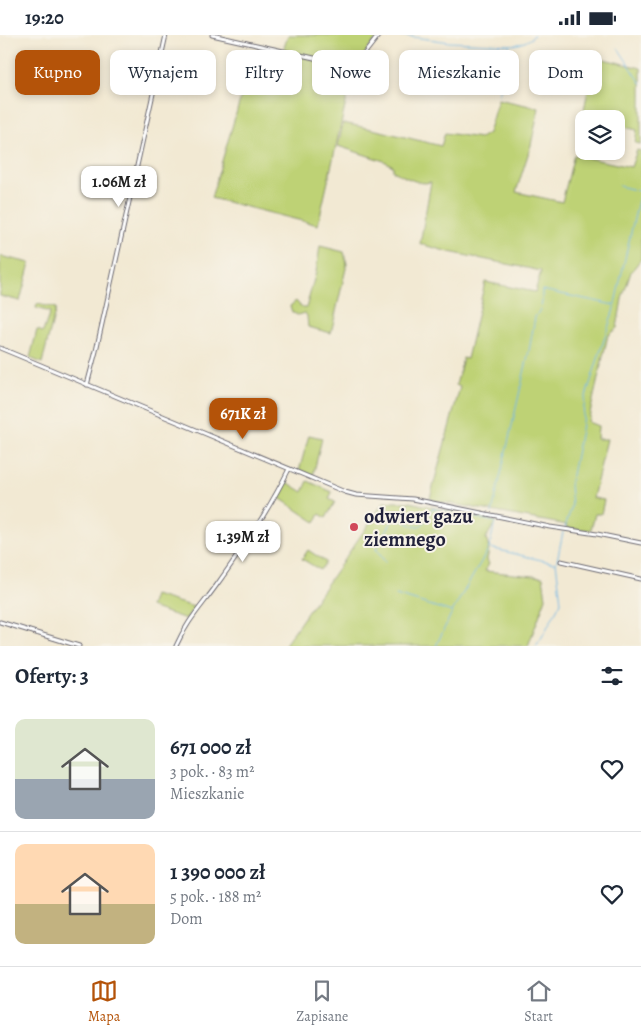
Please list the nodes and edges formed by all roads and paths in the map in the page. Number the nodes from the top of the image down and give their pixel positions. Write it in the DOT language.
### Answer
graph roads {
  1 [pos="166,35"];
  2 [pos="212,35"];
  3 [pos="379,35"];
  4 [pos="0,348"];
  5 [pos="87,385"];
  6 [pos="288,469"];
  7 [pos="641,543"];
  8 [pos="561,561"];
  9 [pos="641,579"];
  10 [pos="0,622"];
  11 [pos="79,646"];
  12 [pos="176,646"];
  1 -- 5 [label="street"];
  2 -- 3 [label="street"];
  4 -- 5 [label="street"];
  5 -- 6 [label="street"];
  6 -- 7 [label="street"];
  6 -- 12 [label="street"];
  8 -- 9 [label="street"];
  10 -- 11 [label="street"];
}
